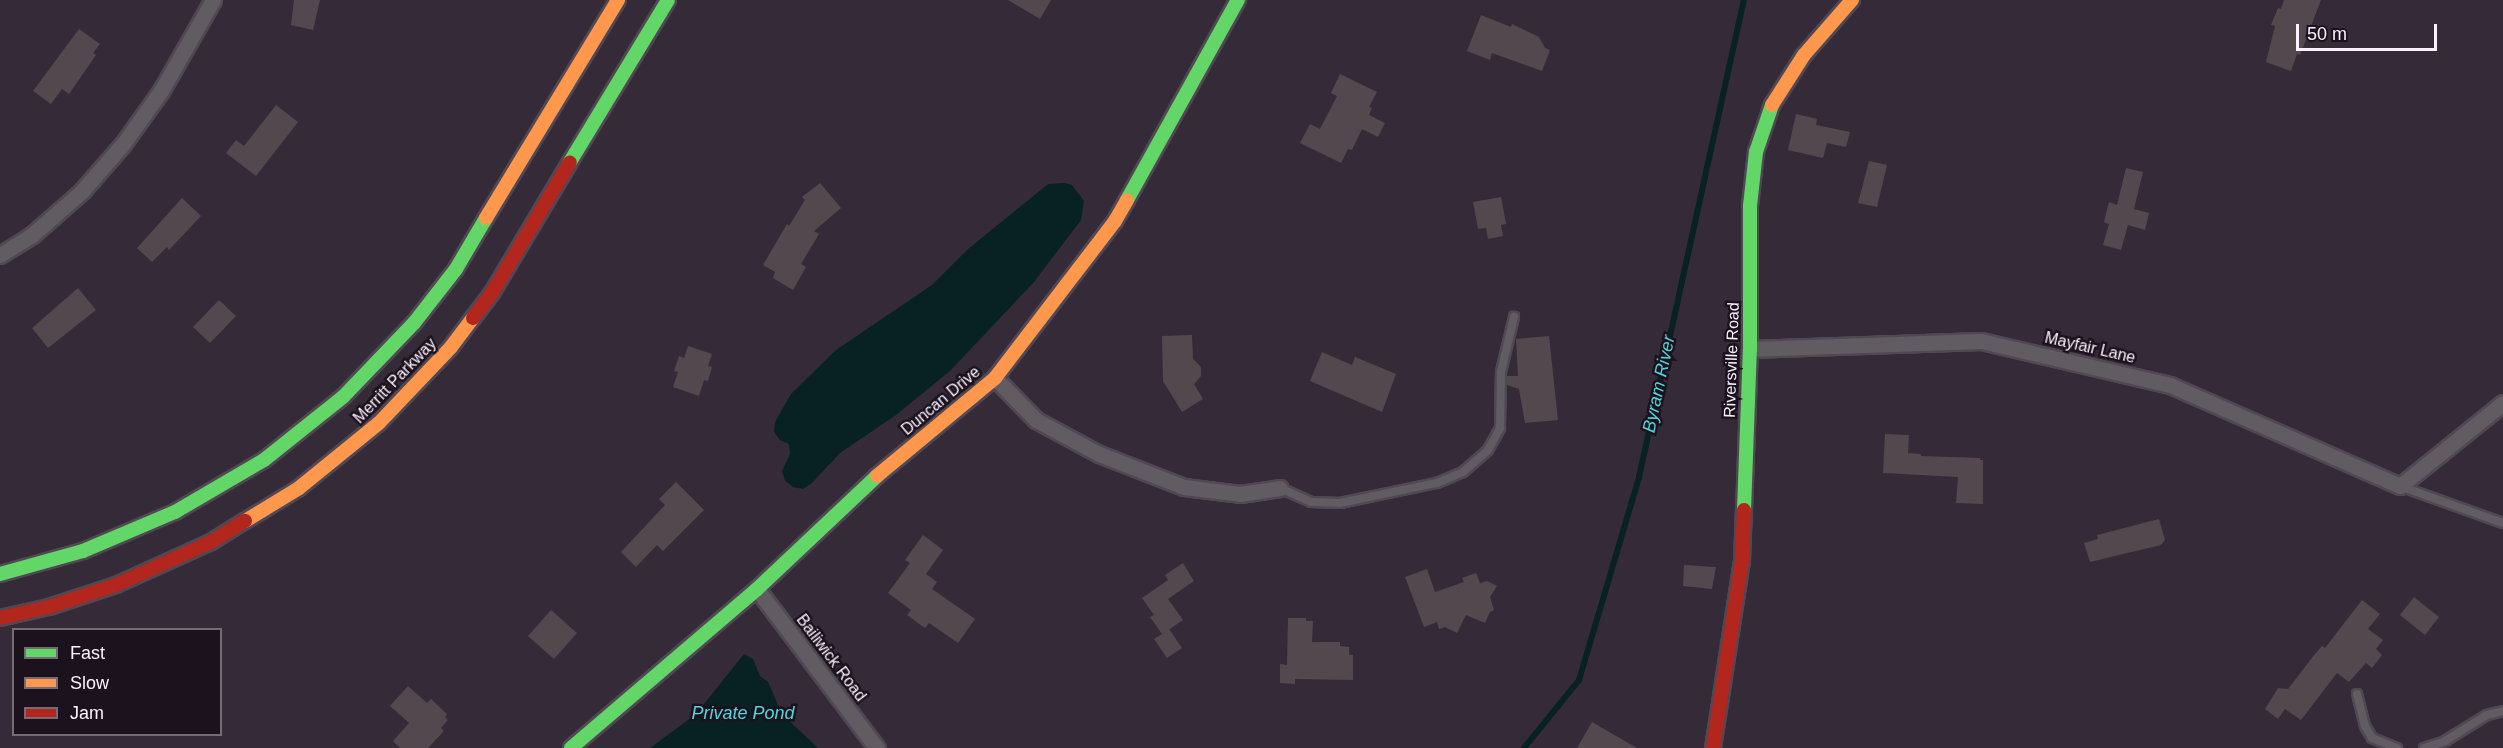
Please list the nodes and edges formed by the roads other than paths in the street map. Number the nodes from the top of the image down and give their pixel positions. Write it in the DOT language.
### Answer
graph roads {
  1 [pos="213,0"];
  2 [pos="618,0"];
  3 [pos="668,0"];
  4 [pos="1238,0"];
  5 [pos="1852,0"];
  6 [pos="0,255"];
  7 [pos="1514,317"];
  8 [pos="1750,349"];
  9 [pos="994,378"];
  10 [pos="2503,403"];
  11 [pos="2400,486"];
  12 [pos="1280,488"];
  13 [pos="2503,523"];
  14 [pos="0,574"];
  15 [pos="757,589"];
  16 [pos="0,618"];
  17 [pos="2357,694"];
  18 [pos="2503,711"];
  19 [pos="571,748"];
  20 [pos="877,748"];
  21 [pos="1713,748"];
  22 [pos="2397,748"];
  23 [pos="2424,748"];
  1 -- 6 [label="street"];
  2 -- 14 [label="main road, Merritt Parkway"];
  3 -- 16 [label="main road, Merritt Parkway"];
  4 -- 9 [label="main road, Duncan Drive"];
  5 -- 8 [label="main road, Riversville Road"];
  7 -- 12 [label="lane"];
  8 -- 11 [label="street, Mayfair Lane"];
  8 -- 21 [label="main road, Riversville Road"];
  9 -- 12 [label="street"];
  9 -- 15 [label="main road, Duncan Drive"];
  10 -- 11 [label="street"];
  11 -- 13 [label="lane"];
  15 -- 19 [label="main road, Duncan Drive"];
  15 -- 20 [label="street, Bailiwick Road"];
  17 -- 22 [label="lane"];
  18 -- 23 [label="lane"];
}
